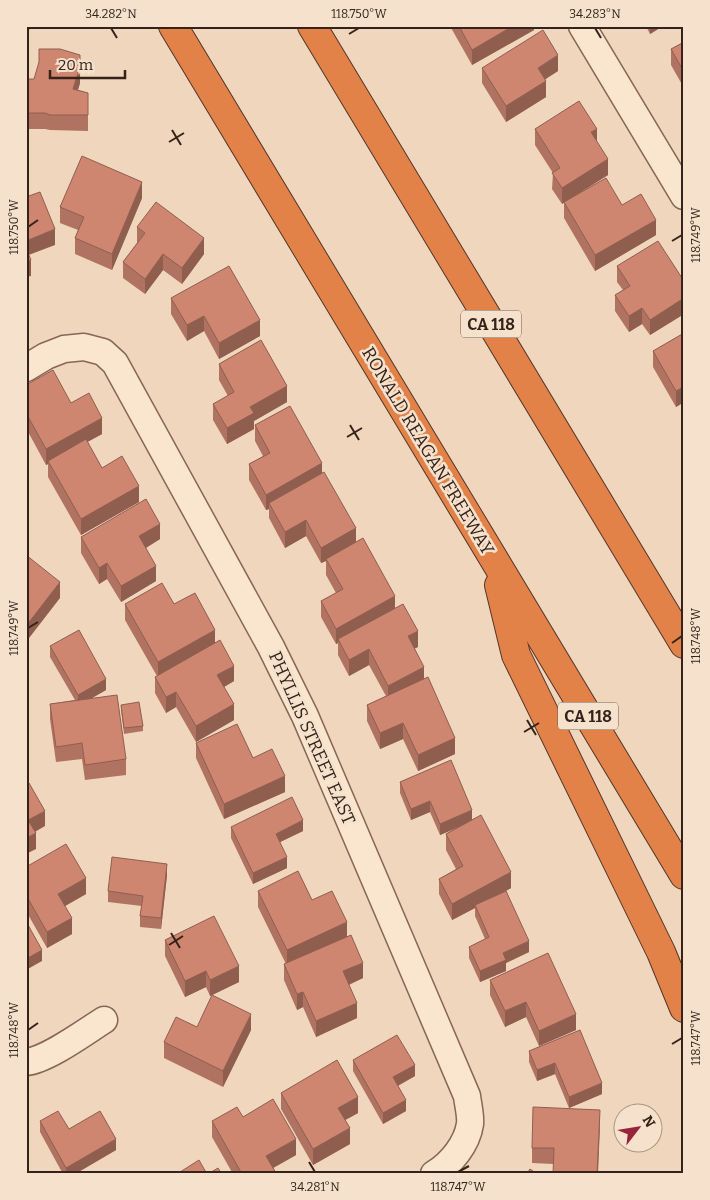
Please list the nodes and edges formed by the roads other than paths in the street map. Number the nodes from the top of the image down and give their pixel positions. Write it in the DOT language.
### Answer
graph roads {
  1 [pos="173,26"];
  2 [pos="312,26"];
  3 [pos="582,26"];
  4 [pos="684,196"];
  5 [pos="26,368"];
  6 [pos="492,557"];
  7 [pos="679,635"];
  8 [pos="684,875"];
  9 [pos="684,1008"];
  10 [pos="104,1020"];
  11 [pos="26,1062"];
  12 [pos="434,1174"];
  1 -- 6 [label="highway, RONALD REAGAN FREEWAY / CA 118"];
  2 -- 7 [label="highway, CA 118"];
  3 -- 4 [label="street"];
  5 -- 12 [label="street, PHYLLIS STREET EAST"];
  6 -- 8 [label="highway, RONALD REAGAN FREEWAY / CA 118"];
  6 -- 9 [label="highway"];
  10 -- 11 [label="street"];
}
